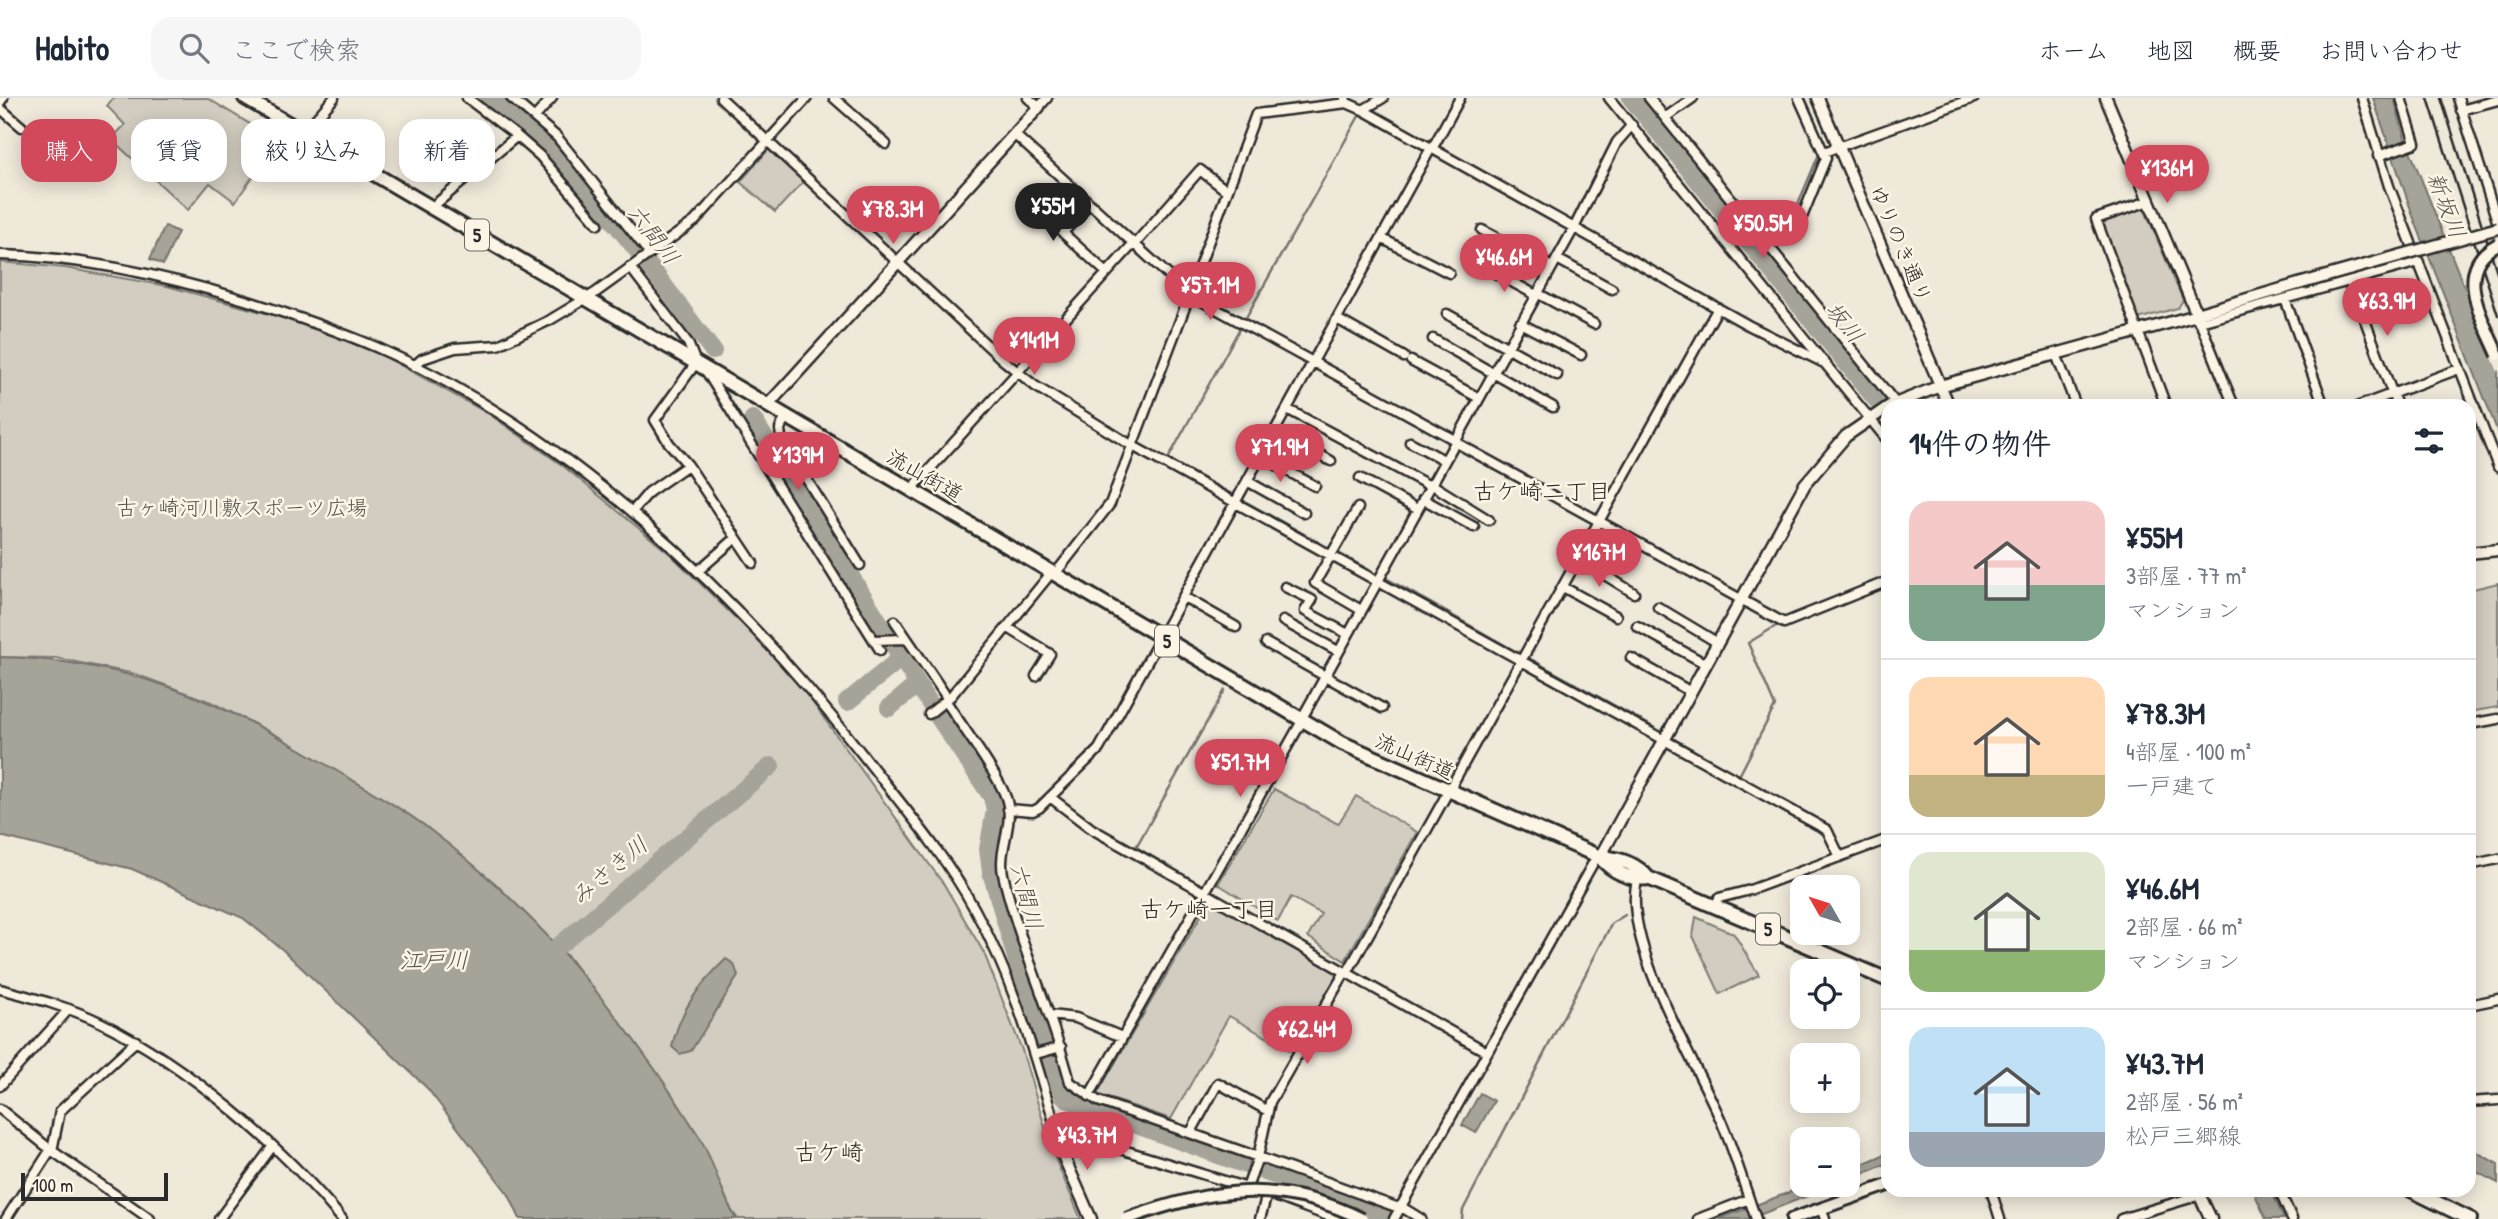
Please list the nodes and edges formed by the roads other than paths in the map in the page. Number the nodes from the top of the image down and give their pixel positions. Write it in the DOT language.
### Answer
graph roads {
  1 [pos="245,98"];
  2 [pos="467,98"];
  3 [pos="511,98"];
  4 [pos="552,98"];
  5 [pos="721,98"];
  6 [pos="807,98"];
  7 [pos="834,98"];
  8 [pos="1028,98"];
  9 [pos="1047,98"];
  10 [pos="1383,98"];
  11 [pos="1460,98"];
  12 [pos="1609,98"];
  13 [pos="1649,98"];
  14 [pos="1693,98"];
  15 [pos="1799,98"];
  16 [pos="1818,98"];
  17 [pos="1974,98"];
  18 [pos="2106,98"];
  19 [pos="2362,98"];
  20 [pos="2401,98"];
  21 [pos="2458,98"];
  22 [pos="332,99"];
  23 [pos="1346,100"];
  24 [pos="2498,100"];
  25 [pos="1039,107"];
  26 [pos="0,108"];
  27 [pos="1363,110"];
  28 [pos="2461,110"];
  29 [pos="535,117"];
  30 [pos="1665,117"];
  31 [pos="281,119"];
  32 [pos="315,119"];
  33 [pos="1632,125"];
  34 [pos="21,126"];
  35 [pos="1015,135"];
  36 [pos="517,136"];
  37 [pos="768,141"];
  38 [pos="886,144"];
  39 [pos="1838,146"];
  40 [pos="1432,148"];
  41 [pos="1824,152"];
  42 [pos="2378,156"];
  43 [pos="385,180"];
  44 [pos="1227,191"];
  45 [pos="2149,201"];
  46 [pos="1089,203"];
  47 [pos="432,208"];
  48 [pos="2498,222"];
  49 [pos="598,224"];
  50 [pos="1574,228"];
  51 [pos="1482,230"];
  52 [pos="1381,238"];
  53 [pos="1135,243"];
  54 [pos="2498,244"];
  55 [pos="1770,245"];
  56 [pos="650,254"];
  57 [pos="0,255"];
  58 [pos="1557,259"];
  59 [pos="2419,262"];
  60 [pos="897,264"];
  61 [pos="630,267"];
  62 [pos="1552,267"];
  63 [pos="1486,268"];
  64 [pos="1107,273"];
  65 [pos="1449,273"];
  66 [pos="2350,280"];
  67 [pos="1612,289"];
  68 [pos="1189,294"];
  69 [pos="1536,294"];
  70 [pos="585,299"];
  71 [pos="2285,299"];
  72 [pos="1718,308"];
  73 [pos="1447,314"];
  74 [pos="2197,317"];
  75 [pos="1337,319"];
  76 [pos="1520,323"];
  77 [pos="1594,324"];
  78 [pos="2138,331"];
  79 [pos="1433,339"];
  80 [pos="1507,348"];
  81 [pos="2056,354"];
  82 [pos="1581,355"];
  83 [pos="2498,355"];
  84 [pos="1313,362"];
  85 [pos="1826,364"];
  86 [pos="699,365"];
  87 [pos="414,366"];
  88 [pos="2459,369"];
  89 [pos="1019,373"];
  90 [pos="1493,373"];
  91 [pos="1558,375"];
  92 [pos="1940,386"];
  93 [pos="2392,394"];
  94 [pos="1479,398"];
  95 [pos="1888,399"];
  96 [pos="1908,399"];
  97 [pos="1946,399"];
  98 [pos="2073,399"];
  99 [pos="2163,399"];
  100 [pos="2231,399"];
  101 [pos="2322,399"];
  102 [pos="2378,399"];
  103 [pos="2394,399"];
  104 [pos="2471,399"];
  105 [pos="768,405"];
  106 [pos="1553,407"];
  107 [pos="1287,409"];
  108 [pos="1881,411"];
  109 [pos="2476,412"];
  110 [pos="786,416"];
  111 [pos="1870,417"];
  112 [pos="1275,430"];
  113 [pos="1881,432"];
  114 [pos="1455,441"];
  115 [pos="1410,442"];
  116 [pos="1131,446"];
  117 [pos="1260,456"];
  118 [pos="1444,460"];
  119 [pos="1331,461"];
  120 [pos="688,465"];
  121 [pos="2498,467"];
  122 [pos="1360,478"];
  123 [pos="1247,481"];
  124 [pos="1430,485"];
  125 [pos="1315,486"];
  126 [pos="911,490"];
  127 [pos="1423,499"];
  128 [pos="1235,503"];
  129 [pos="1358,508"];
  130 [pos="1417,509"];
  131 [pos="632,512"];
  132 [pos="1304,513"];
  133 [pos="1489,520"];
  134 [pos="1599,522"];
  135 [pos="1474,527"];
  136 [pos="736,538"];
  137 [pos="2498,550"];
  138 [pos="2476,552"];
  139 [pos="1330,555"];
  140 [pos="1579,559"];
  141 [pos="753,563"];
  142 [pos="860,565"];
  143 [pos="698,571"];
  144 [pos="1054,573"];
  145 [pos="1377,582"];
  146 [pos="1881,584"];
  147 [pos="1285,587"];
  148 [pos="1563,587"];
  149 [pos="1634,593"];
  150 [pos="1184,597"];
  151 [pos="1742,600"];
  152 [pos="1658,607"];
  153 [pos="1362,610"];
  154 [pos="1616,616"];
  155 [pos="895,621"];
  156 [pos="1283,621"];
  157 [pos="1637,626"];
  158 [pos="1007,627"];
  159 [pos="1236,627"];
  160 [pos="1348,634"];
  161 [pos="1161,638"];
  162 [pos="906,639"];
  163 [pos="874,640"];
  164 [pos="1266,643"];
  165 [pos="1718,643"];
  166 [pos="880,650"];
  167 [pos="1338,651"];
  168 [pos="1631,658"];
  169 [pos="1521,662"];
  170 [pos="1706,664"];
  171 [pos="1035,676"];
  172 [pos="1324,676"];
  173 [pos="1691,692"];
  174 [pos="947,700"];
  175 [pos="1382,708"];
  176 [pos="929,714"];
  177 [pos="2498,719"];
  178 [pos="1301,720"];
  179 [pos="2476,723"];
  180 [pos="1664,740"];
  181 [pos="1448,792"];
  182 [pos="1050,797"];
  183 [pos="1008,809"];
  184 [pos="1881,842"];
  185 [pos="1599,857"];
  186 [pos="1840,857"];
  187 [pos="2498,859"];
  188 [pos="2476,864"];
  189 [pos="1643,879"];
  190 [pos="1203,891"];
  191 [pos="1715,907"];
  192 [pos="1346,972"];
  193 [pos="1881,977"];
  194 [pos="0,989"];
  195 [pos="2498,999"];
  196 [pos="2476,1004"];
  197 [pos="69,1009"];
  198 [pos="1050,1014"];
  199 [pos="1122,1037"];
  200 [pos="136,1041"];
  201 [pos="1061,1047"];
  202 [pos="1487,1052"];
  203 [pos="1036,1054"];
  204 [pos="0,1086"];
  205 [pos="1089,1096"];
  206 [pos="2498,1100"];
  207 [pos="2476,1102"];
  208 [pos="0,1109"];
  209 [pos="1268,1111"];
  210 [pos="1191,1132"];
  211 [pos="1058,1135"];
  212 [pos="272,1147"];
  213 [pos="51,1150"];
  214 [pos="1258,1158"];
  215 [pos="1249,1185"];
  216 [pos="1881,1188"];
  217 [pos="1267,1194"];
  218 [pos="1993,1197"];
  219 [pos="2187,1197"];
  220 [pos="2201,1197"];
  221 [pos="2282,1197"];
  222 [pos="2423,1197"];
  223 [pos="1749,1199"];
  224 [pos="1400,1207"];
  225 [pos="1823,1214"];
  226 [pos="2454,1216"];
  227 [pos="6,1219"];
  228 [pos="150,1219"];
  229 [pos="219,1219"];
  230 [pos="342,1219"];
  231 [pos="1091,1219"];
  232 [pos="1126,1219"];
  233 [pos="1260,1219"];
  234 [pos="1336,1219"];
  235 [pos="1362,1219"];
  236 [pos="1394,1219"];
  237 [pos="1421,1219"];
  238 [pos="1698,1219"];
  239 [pos="1756,1219"];
  240 [pos="1792,1219"];
  241 [pos="2000,1219"];
  242 [pos="2122,1219"];
  243 [pos="2211,1219"];
  244 [pos="2292,1219"];
  245 [pos="2470,1219"];
  1 -- 31 [label="main road, 流山街道 / 5"];
  2 -- 36 [label="street"];
  3 -- 29 [label="street"];
  4 -- 29 [label="street"];
  5 -- 37 [label="street"];
  6 -- 37 [label="street"];
  7 -- 38 [label="street"];
  8 -- 25 [label="street"];
  9 -- 25 [label="street"];
  10 -- 27 [label="street"];
  11 -- 40 [label="street"];
  12 -- 33 [label="street"];
  13 -- 30 [label="street"];
  14 -- 30 [label="street"];
  15 -- 41 [label="street"];
  16 -- 39 [label="street, ゆりのき通り"];
  17 -- 39 [label="street"];
  18 -- 45 [label="street"];
  19 -- 42 [label="street"];
  20 -- 42 [label="street"];
  21 -- 28 [label="street"];
  22 -- 32 [label="street"];
  23 -- 27 [label="street"];
  23 -- 44 [label="street"];
  24 -- 28 [label="street"];
  25 -- 35 [label="street"];
  26 -- 34 [label="street"];
  27 -- 40 [label="street"];
  28 -- 48 [label="street"];
  29 -- 56 [label="street"];
  30 -- 55 [label="street"];
  33 -- 50 [label="street"];
  33 -- 85 [label="street"];
  35 -- 46 [label="street"];
  35 -- 60 [label="street"];
  36 -- 47 [label="street"];
  36 -- 49 [label="street"];
  37 -- 56 [label="street"];
  37 -- 60 [label="street"];
  39 -- 41 [label="street"];
  39 -- 92 [label="street, ゆりのき通り"];
  40 -- 50 [label="street"];
  40 -- 52 [label="street"];
  41 -- 55 [label="street"];
  42 -- 59 [label="street"];
  43 -- 47 [label="main road, 流山街道 / 5"];
  44 -- 53 [label="street"];
  44 -- 68 [label="street"];
  45 -- 74 [label="street"];
  45 -- 78 [label="street"];
  46 -- 53 [label="street"];
  46 -- 64 [label="street"];
  47 -- 70 [label="main road, 流山街道 / 5"];
  48 -- 74 [label="street, bridge"];
  50 -- 58 [label="street"];
  50 -- 72 [label="street"];
  51 -- 62 [label="street"];
  52 -- 65 [label="street"];
  52 -- 75 [label="street"];
  53 -- 64 [label="street"];
  53 -- 68 [label="street"];
  54 -- 83 [label="main road, bridge"];
  55 -- 95 [label="street"];
  56 -- 61 [label="street"];
  57 -- 87 [label="street"];
  58 -- 62 [label="street"];
  58 -- 67 [label="street"];
  59 -- 66 [label="street"];
  59 -- 88 [label="street"];
  60 -- 89 [label="street"];
  60 -- 105 [label="street"];
  61 -- 70 [label="street"];
  61 -- 86 [label="street"];
  62 -- 69 [label="street"];
  63 -- 69 [label="street"];
  64 -- 89 [label="street"];
  66 -- 71 [label="street"];
  66 -- 93 [label="street"];
  68 -- 84 [label="street"];
  68 -- 116 [label="street"];
  69 -- 76 [label="street"];
  69 -- 77 [label="street"];
  70 -- 86 [label="main road, 流山街道 / 5"];
  70 -- 87 [label="street"];
  71 -- 74 [label="street"];
  71 -- 101 [label="street"];
  72 -- 85 [label="street"];
  72 -- 134 [label="street"];
  73 -- 80 [label="street"];
  74 -- 78 [label="street"];
  74 -- 100 [label="street"];
  75 -- 84 [label="street"];
  75 -- 94 [label="street"];
  76 -- 80 [label="street"];
  76 -- 82 [label="street"];
  78 -- 81 [label="street"];
  78 -- 99 [label="street"];
  79 -- 90 [label="street"];
  80 -- 90 [label="street"];
  80 -- 91 [label="street"];
  81 -- 92 [label="street"];
  81 -- 98 [label="street"];
  84 -- 107 [label="street"];
  84 -- 114 [label="street"];
  85 -- 111 [label="street"];
  86 -- 105 [label="main road, 流山街道 / 5"];
  86 -- 120 [label="street"];
  86 -- 163 [label="street"];
  87 -- 131 [label="street"];
  88 -- 93 [label="street"];
  88 -- 104 [label="street"];
  89 -- 116 [label="street"];
  89 -- 126 [label="street"];
  90 -- 94 [label="street"];
  90 -- 106 [label="street"];
  92 -- 96 [label="street"];
  92 -- 97 [label="street, ゆりのき通り"];
  93 -- 102 [label="street"];
  93 -- 103 [label="street"];
  94 -- 114 [label="street"];
  105 -- 110 [label="main road, 流山街道 / 5"];
  107 -- 112 [label="street"];
  107 -- 124 [label="street"];
  108 -- 111 [label="street"];
  109 -- 121 [label="street"];
  110 -- 126 [label="main road, 流山街道 / 5"];
  110 -- 142 [label="street"];
  111 -- 113 [label="street"];
  111 -- 151 [label="street"];
  112 -- 117 [label="street"];
  112 -- 119 [label="street"];
  114 -- 118 [label="street"];
  114 -- 134 [label="street"];
  115 -- 118 [label="street"];
  116 -- 128 [label="street"];
  116 -- 144 [label="street"];
  117 -- 123 [label="street"];
  117 -- 125 [label="street"];
  118 -- 124 [label="street"];
  120 -- 131 [label="street"];
  120 -- 136 [label="street"];
  122 -- 130 [label="street"];
  123 -- 128 [label="street"];
  123 -- 132 [label="street"];
  124 -- 127 [label="street"];
  124 -- 133 [label="street"];
  126 -- 144 [label="main road, 流山街道 / 5"];
  127 -- 130 [label="street"];
  127 -- 135 [label="street"];
  128 -- 139 [label="street"];
  128 -- 150 [label="street"];
  129 -- 139 [label="street"];
  130 -- 145 [label="street"];
  131 -- 143 [label="street"];
  134 -- 140 [label="street"];
  134 -- 151 [label="street"];
  136 -- 141 [label="street"];
  136 -- 143 [label="street"];
  137 -- 138 [label="street"];
  139 -- 145 [label="street"];
  139 -- 153 [label="street"];
  140 -- 148 [label="street"];
  140 -- 149 [label="street"];
  143 -- 203 [label="street"];
  144 -- 158 [label="street"];
  144 -- 161 [label="main road, 流山街道 / 5"];
  145 -- 153 [label="street"];
  145 -- 169 [label="street"];
  146 -- 151 [label="street"];
  147 -- 160 [label="street"];
  148 -- 154 [label="street"];
  148 -- 169 [label="street"];
  150 -- 159 [label="street"];
  150 -- 161 [label="street"];
  151 -- 165 [label="street"];
  152 -- 165 [label="street"];
  153 -- 160 [label="street"];
  155 -- 162 [label="street"];
  156 -- 167 [label="street"];
  157 -- 170 [label="street"];
  158 -- 171 [label="street"];
  158 -- 174 [label="street"];
  160 -- 167 [label="street"];
  161 -- 178 [label="main road, 流山街道 / 5"];
  161 -- 182 [label="street"];
  162 -- 163 [label="street"];
  162 -- 174 [label="street"];
  163 -- 166 [label="street"];
  164 -- 172 [label="street"];
  165 -- 170 [label="street"];
  167 -- 172 [label="street"];
  168 -- 173 [label="street"];
  169 -- 180 [label="street"];
  169 -- 181 [label="street"];
  170 -- 173 [label="street"];
  172 -- 175 [label="street"];
  172 -- 178 [label="street"];
  173 -- 180 [label="street"];
  174 -- 176 [label="street"];
  174 -- 183 [label="street"];
  177 -- 179 [label="street"];
  178 -- 181 [label="main road, 流山街道 / 5"];
  178 -- 190 [label="street"];
  180 -- 185 [label="street"];
  180 -- 186 [label="street"];
  181 -- 185 [label="main road, 流山街道 / 5"];
  181 -- 192 [label="street"];
  182 -- 183 [label="street"];
  182 -- 190 [label="street"];
  183 -- 198 [label="street"];
  184 -- 186 [label="street"];
  185 -- 189 [label="main road, 流山街道 / 5"];
  185 -- 202 [label="street"];
  186 -- 191 [label="street"];
  187 -- 188 [label="street"];
  189 -- 191 [label="main road, 流山街道 / 5"];
  189 -- 223 [label="street"];
  190 -- 192 [label="street"];
  190 -- 199 [label="street"];
  191 -- 193 [label="main road, 流山街道 / 5"];
  192 -- 202 [label="street"];
  192 -- 209 [label="street"];
  194 -- 197 [label="street"];
  195 -- 196 [label="street"];
  197 -- 200 [label="street"];
  197 -- 204 [label="street"];
  198 -- 199 [label="street"];
  198 -- 201 [label="street"];
  199 -- 205 [label="street"];
  200 -- 212 [label="street"];
  200 -- 213 [label="street"];
  201 -- 203 [label="street"];
  201 -- 205 [label="street"];
  202 -- 224 [label="street"];
  203 -- 211 [label="street"];
  205 -- 210 [label="street"];
  206 -- 207 [label="street"];
  208 -- 213 [label="street"];
  209 -- 210 [label="street"];
  209 -- 214 [label="street"];
  210 -- 214 [label="street"];
  211 -- 215 [label="street"];
  211 -- 231 [label="street"];
  212 -- 229 [label="street"];
  212 -- 230 [label="street"];
  213 -- 227 [label="street"];
  213 -- 228 [label="street"];
  214 -- 215 [label="street"];
  214 -- 224 [label="street"];
  215 -- 217 [label="street"];
  216 -- 225 [label="main road"];
  217 -- 233 [label="street"];
  217 -- 234 [label="street"];
  218 -- 241 [label="street"];
  219 -- 242 [label="street"];
  220 -- 243 [label="street"];
  221 -- 244 [label="street"];
  222 -- 226 [label="main road"];
  223 -- 238 [label="street"];
  223 -- 239 [label="street"];
  224 -- 236 [label="street"];
  224 -- 237 [label="street"];
  225 -- 240 [label="main road"];
  226 -- 245 [label="main road"];
  232 -- 235 [label="main road, bridge"];
}
